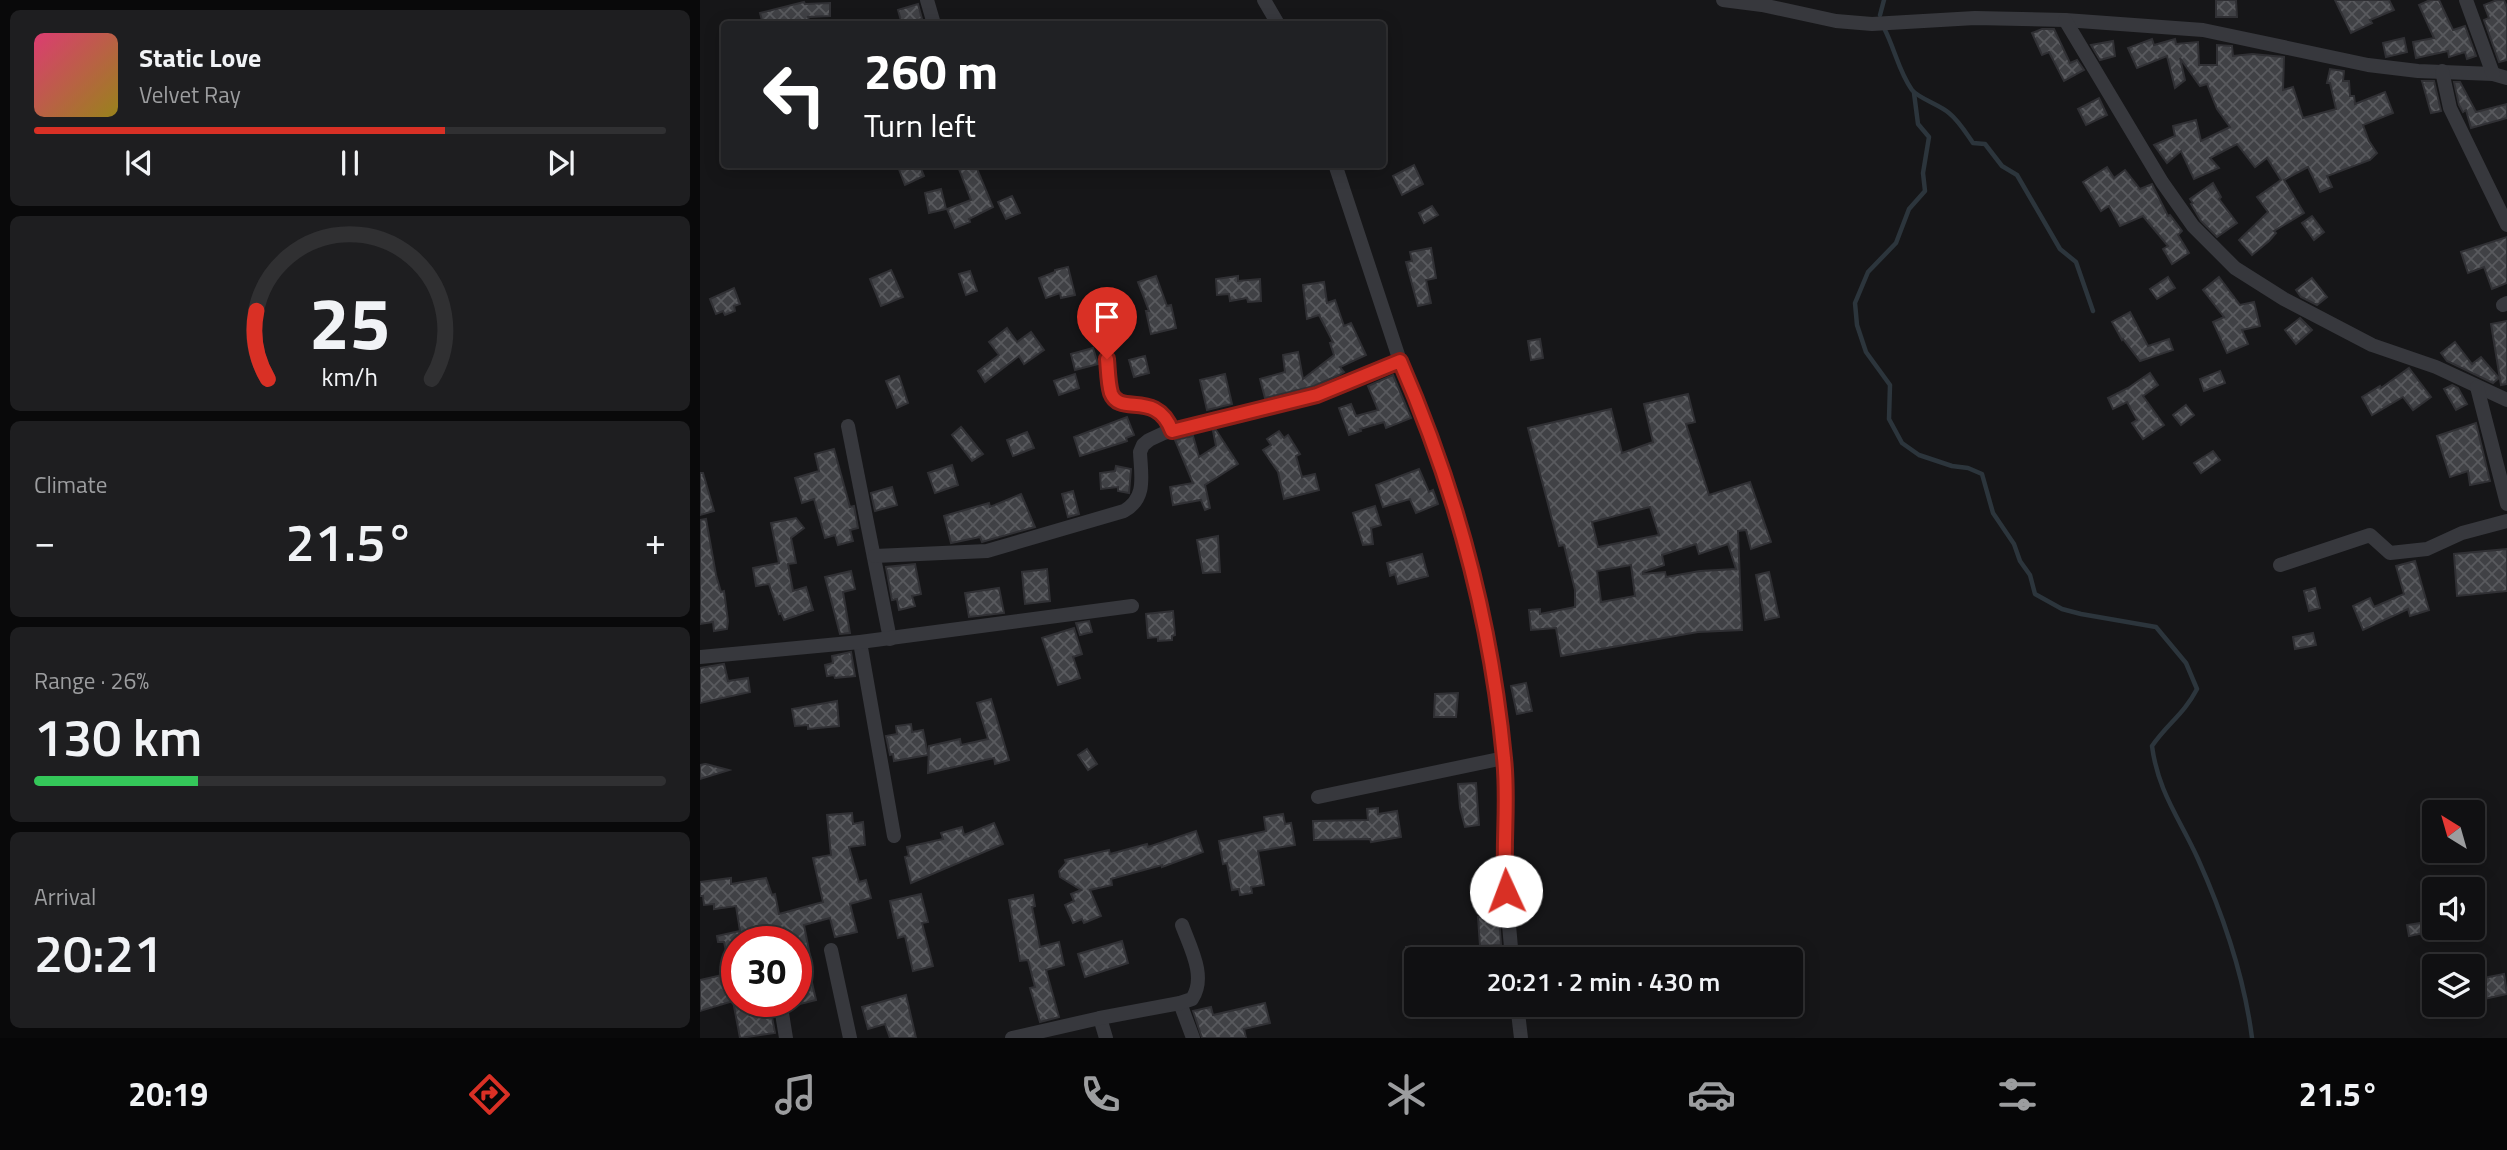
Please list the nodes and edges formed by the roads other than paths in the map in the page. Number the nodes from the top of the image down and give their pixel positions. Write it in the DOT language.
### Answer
graph roads {
  1 [pos="927,0"];
  2 [pos="1264,0"];
  3 [pos="1723,0"];
  4 [pos="2466,0"];
  5 [pos="2065,20"];
  6 [pos="933,21"];
  7 [pos="1276,21"];
  8 [pos="2442,71"];
  9 [pos="2500,76"];
  10 [pos="1336,168"];
  11 [pos="2507,225"];
  12 [pos="1107,359"];
  13 [pos="1400,361"];
  14 [pos="2477,387"];
  15 [pos="2507,400"];
  16 [pos="848,426"];
  17 [pos="1172,431"];
  18 [pos="2507,504"];
  19 [pos="2507,521"];
  20 [pos="875,556"];
  21 [pos="2280,565"];
  22 [pos="1132,606"];
  23 [pos="890,639"];
  24 [pos="860,642"];
  25 [pos="700,657"];
  26 [pos="1504,758"];
  27 [pos="1318,797"];
  28 [pos="894,836"];
  29 [pos="1182,925"];
  30 [pos="1511,947"];
  31 [pos="831,950"];
  32 [pos="1180,1003"];
  33 [pos="783,1017"];
  34 [pos="1519,1017"];
  35 [pos="1100,1018"];
  36 [pos="786,1038"];
  37 [pos="850,1038"];
  38 [pos="1012,1038"];
  39 [pos="1106,1038"];
  40 [pos="1193,1038"];
  41 [pos="1521,1038"];
  1 -- 6 [label="street"];
  2 -- 7 [label="street"];
  3 -- 5 [label="street"];
  4 -- 9 [label="street"];
  5 -- 8 [label="street"];
  5 -- 14 [label="street"];
  8 -- 9 [label="street"];
  8 -- 11 [label="street"];
  10 -- 13 [label="street"];
  12 -- 17 [label="street"];
  13 -- 17 [label="street"];
  13 -- 26 [label="street"];
  14 -- 15 [label="street"];
  14 -- 18 [label="street"];
  16 -- 20 [label="street"];
  17 -- 20 [label="street"];
  19 -- 21 [label="street"];
  20 -- 23 [label="street"];
  22 -- 23 [label="street"];
  23 -- 24 [label="street"];
  24 -- 25 [label="street"];
  24 -- 28 [label="street"];
  26 -- 27 [label="street"];
  26 -- 30 [label="street"];
  29 -- 32 [label="street"];
  31 -- 37 [label="street"];
  32 -- 35 [label="street"];
  32 -- 40 [label="street"];
  33 -- 36 [label="street"];
  34 -- 41 [label="street"];
  35 -- 38 [label="street"];
  35 -- 39 [label="street"];
}
